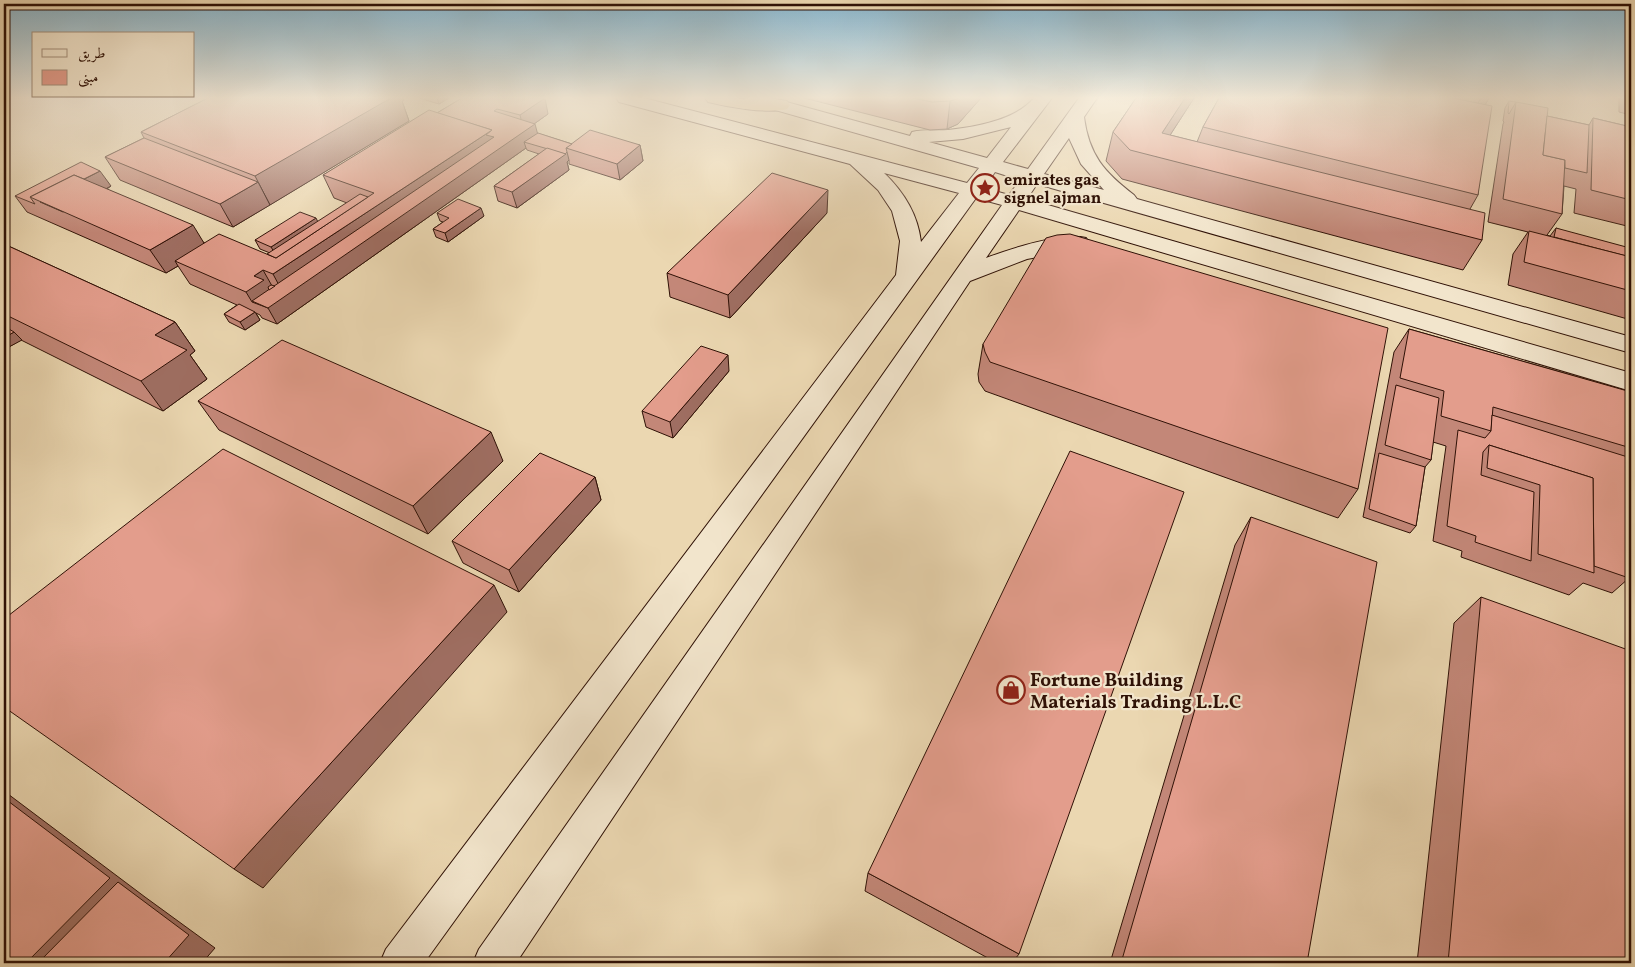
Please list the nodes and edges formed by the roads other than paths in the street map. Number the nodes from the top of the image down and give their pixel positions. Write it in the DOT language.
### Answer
graph roads {
  1 [pos="793,143"];
  2 [pos="918,143"];
  3 [pos="1008,143"];
  4 [pos="1056,143"];
  5 [pos="1079,143"];
  6 [pos="852,159"];
  7 [pos="992,164"];
  8 [pos="1033,175"];
  9 [pos="971,191"];
  10 [pos="1014,202"];
  11 [pos="1134,204"];
  12 [pos="1147,241"];
  13 [pos="907,276"];
  14 [pos="963,277"];
  15 [pos="1631,345"];
  16 [pos="1631,382"];
  17 [pos="400,963"];
  18 [pos="493,963"];
  1 -- 6 [label="main road"];
  2 -- 7 [label="main road"];
  3 -- 7 [label="main road"];
  4 -- 8 [label="main road"];
  5 -- 11 [label="main road"];
  6 -- 9 [label="main road"];
  6 -- 13 [label="main road"];
  7 -- 8 [label="main road"];
  7 -- 9 [label="main road"];
  8 -- 10 [label="main road"];
  8 -- 11 [label="main road"];
  9 -- 10 [label="main road"];
  9 -- 13 [label="main road"];
  10 -- 12 [label="main road"];
  10 -- 14 [label="main road"];
  11 -- 15 [label="main road"];
  12 -- 14 [label="main road"];
  12 -- 16 [label="main road"];
  13 -- 17 [label="main road"];
  14 -- 18 [label="main road"];
}
